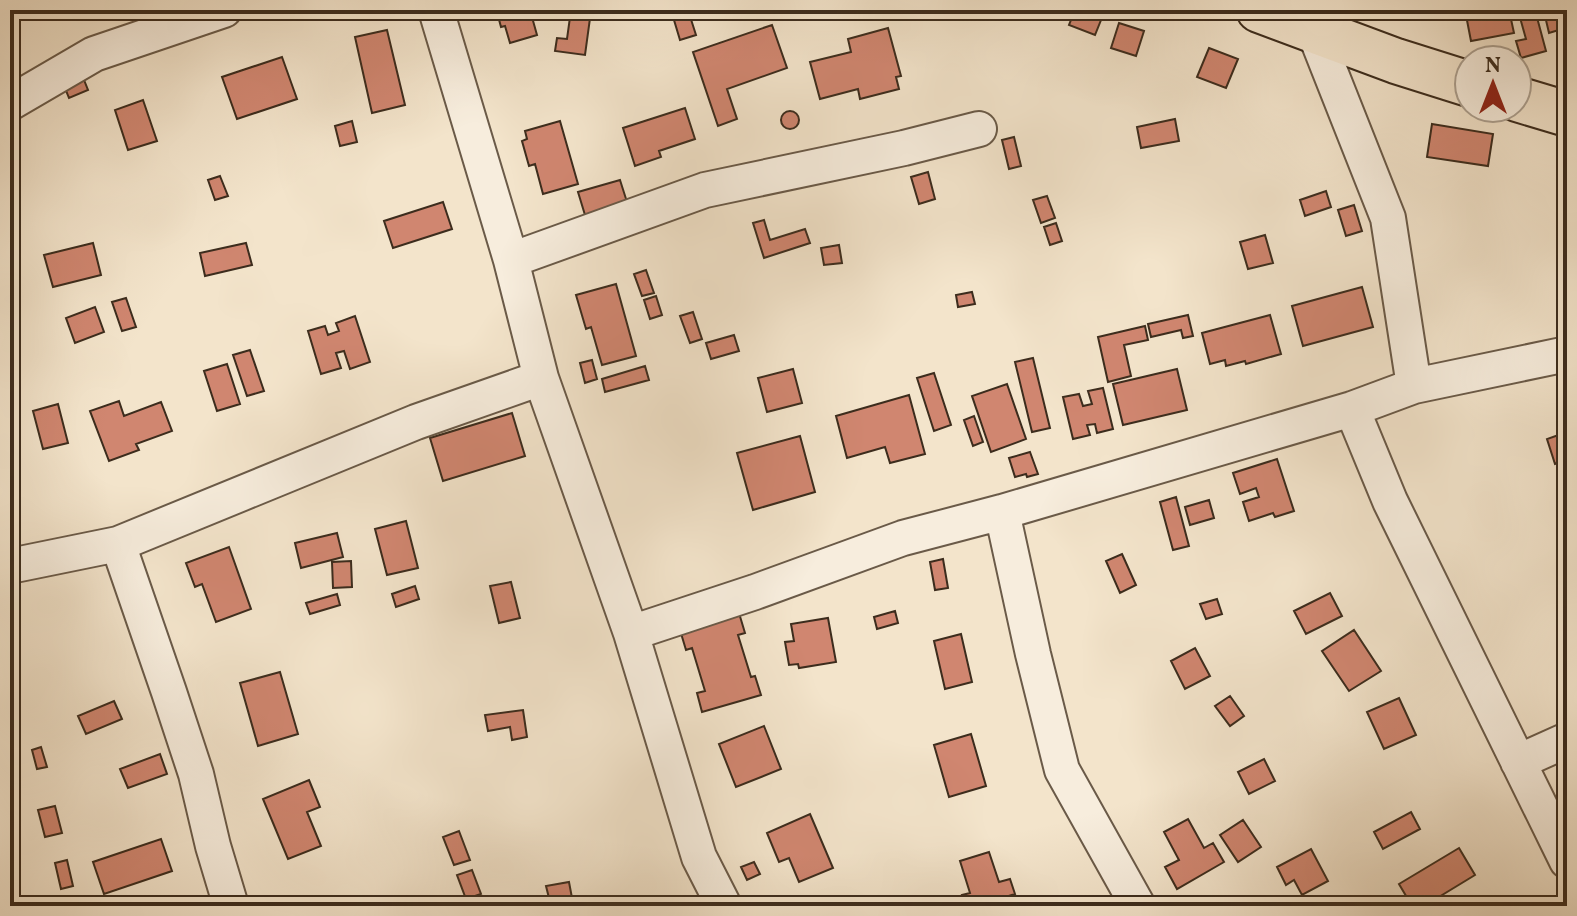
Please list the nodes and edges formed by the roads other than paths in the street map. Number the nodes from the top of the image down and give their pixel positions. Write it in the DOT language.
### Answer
graph roads {
  1 [pos="224,10"];
  2 [pos="436,10"];
  3 [pos="1259,10"];
  4 [pos="1314,31"];
  5 [pos="1453,79"];
  6 [pos="10,103"];
  7 [pos="1533,104"];
  8 [pos="1567,114"];
  9 [pos="979,129"];
  10 [pos="511,260"];
  11 [pos="1567,354"];
  12 [pos="541,378"];
  13 [pos="1414,386"];
  14 [pos="1352,409"];
  15 [pos="1002,512"];
  16 [pos="118,544"];
  17 [pos="10,566"];
  18 [pos="631,633"];
  19 [pos="1567,740"];
  20 [pos="1518,762"];
  21 [pos="1567,861"];
  22 [pos="231,906"];
  23 [pos="724,906"];
  24 [pos="1138,906"];
  1 -- 6 [label="street"];
  2 -- 10 [label="street"];
  3 -- 4 [label="main road"];
  4 -- 5 [label="main road"];
  4 -- 13 [label="street"];
  7 -- 8 [label="main road"];
  9 -- 10 [label="street"];
  10 -- 12 [label="street"];
  11 -- 13 [label="street"];
  12 -- 16 [label="street"];
  12 -- 18 [label="street"];
  13 -- 14 [label="street"];
  14 -- 15 [label="street"];
  14 -- 20 [label="street"];
  15 -- 18 [label="street"];
  15 -- 24 [label="street"];
  16 -- 17 [label="street"];
  16 -- 22 [label="street"];
  18 -- 23 [label="street"];
  19 -- 20 [label="street"];
  20 -- 21 [label="street"];
}
